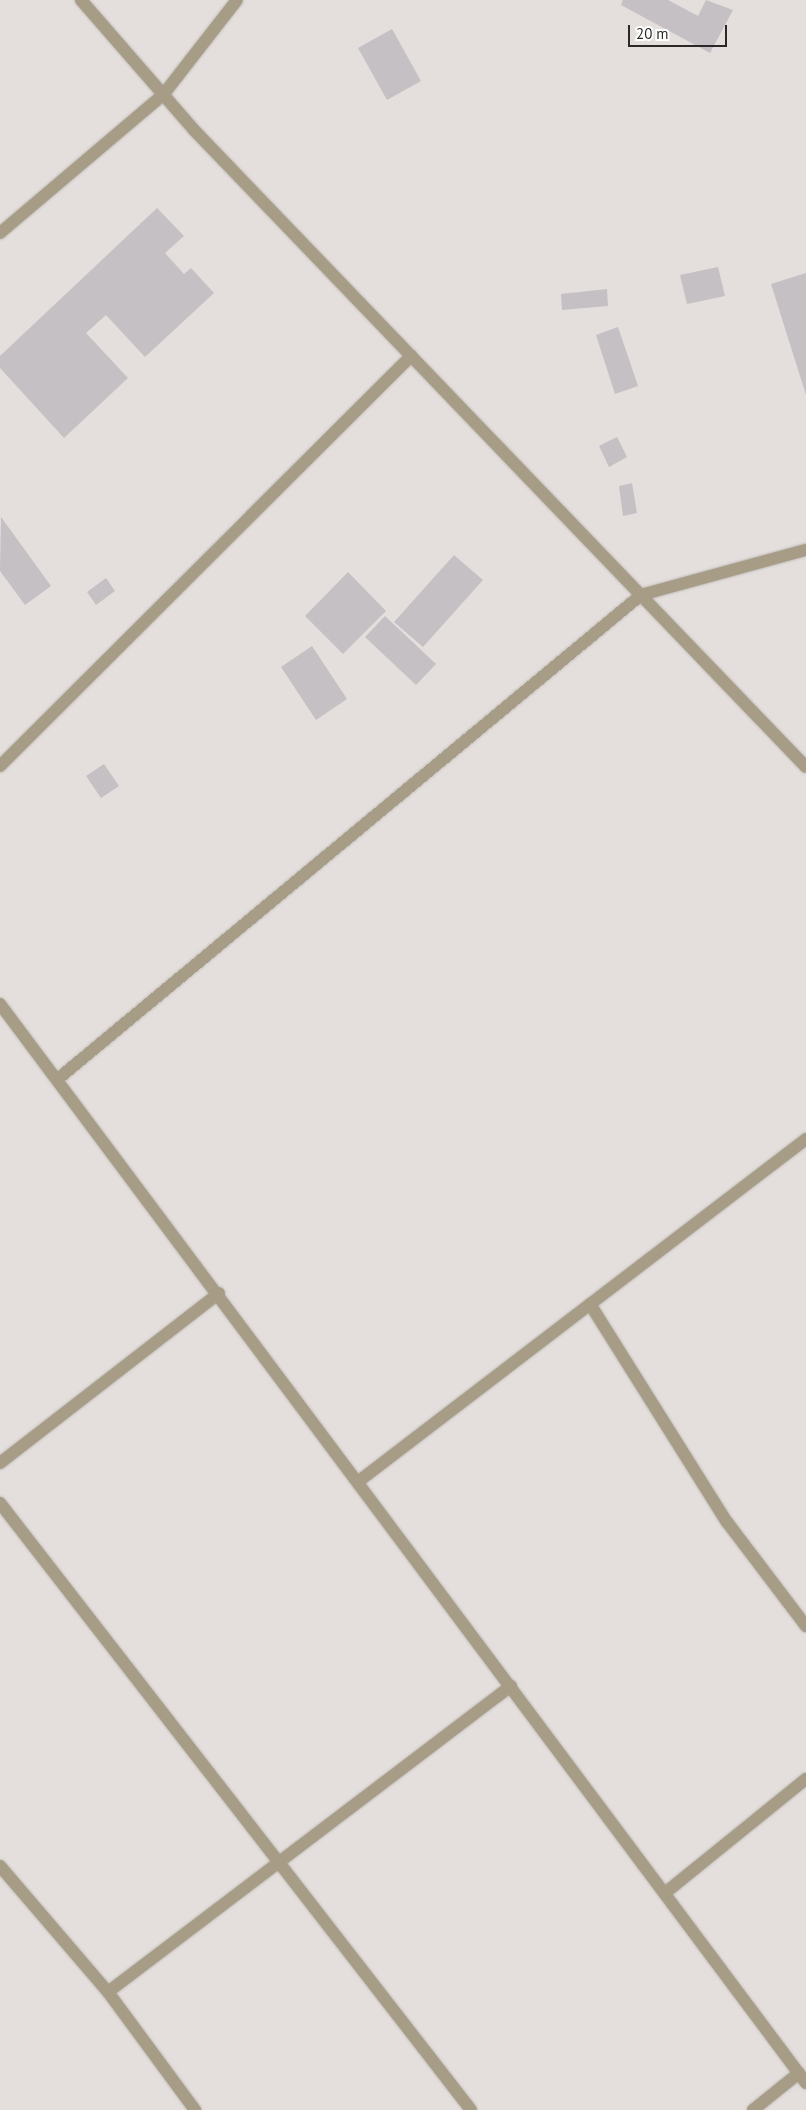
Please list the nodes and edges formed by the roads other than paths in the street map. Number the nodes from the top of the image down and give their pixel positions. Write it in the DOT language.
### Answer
graph roads {
  1 [pos="81,0"];
  2 [pos="237,0"];
  3 [pos="163,95"];
  4 [pos="0,233"];
  5 [pos="411,356"];
  6 [pos="806,550"];
  7 [pos="641,595"];
  8 [pos="0,766"];
  9 [pos="806,767"];
  10 [pos="0,1004"];
  11 [pos="59,1078"];
  12 [pos="806,1139"];
  13 [pos="219,1293"];
  14 [pos="590,1304"];
  15 [pos="0,1463"];
  16 [pos="359,1481"];
  17 [pos="0,1503"];
  18 [pos="806,1626"];
  19 [pos="511,1686"];
  20 [pos="806,1779"];
  21 [pos="278,1861"];
  22 [pos="0,1866"];
  23 [pos="665,1893"];
  24 [pos="108,1992"];
  25 [pos="802,2078"];
  26 [pos="195,2110"];
  27 [pos="471,2110"];
  28 [pos="753,2110"];
  1 -- 3 [label="street"];
  2 -- 3 [label="street"];
  3 -- 4 [label="street"];
  3 -- 5 [label="street"];
  5 -- 7 [label="street"];
  5 -- 8 [label="street"];
  6 -- 7 [label="street"];
  7 -- 9 [label="street"];
  7 -- 11 [label="street"];
  10 -- 11 [label="street"];
  11 -- 13 [label="street"];
  12 -- 14 [label="street"];
  13 -- 15 [label="street"];
  13 -- 16 [label="street"];
  14 -- 16 [label="street"];
  14 -- 18 [label="street"];
  16 -- 19 [label="street"];
  17 -- 21 [label="street"];
  19 -- 21 [label="street"];
  19 -- 23 [label="street"];
  20 -- 23 [label="street"];
  21 -- 24 [label="street"];
  21 -- 27 [label="street"];
  22 -- 24 [label="street"];
  23 -- 25 [label="street"];
  24 -- 26 [label="street"];
  25 -- 28 [label="street"];
}
